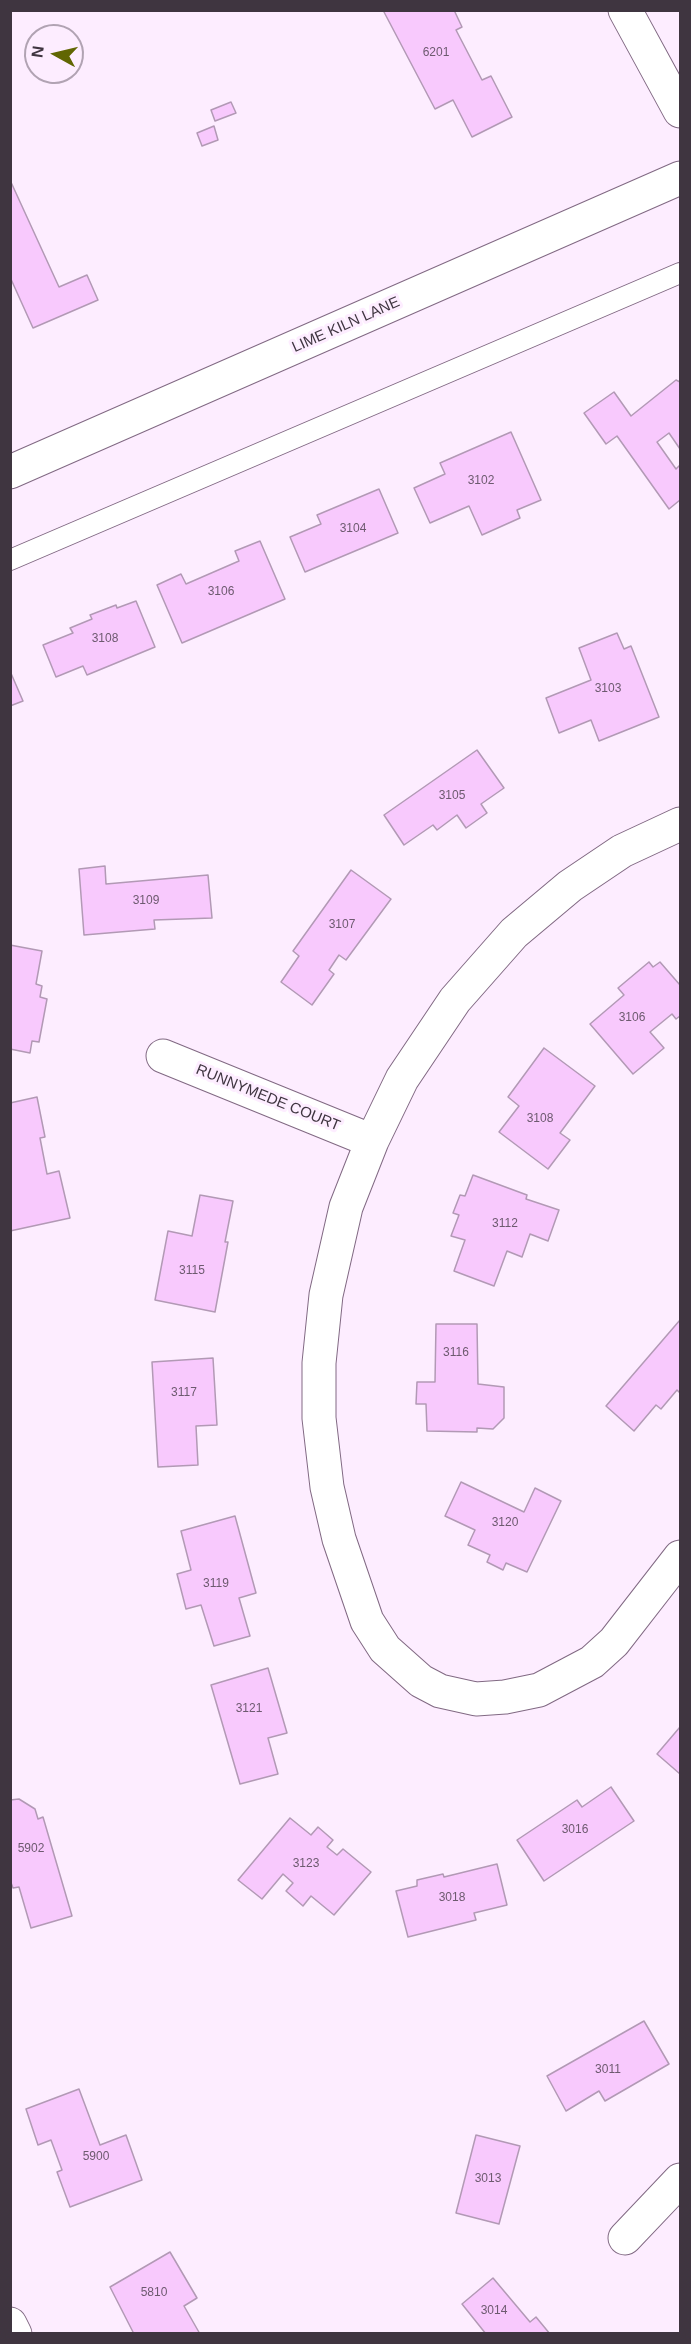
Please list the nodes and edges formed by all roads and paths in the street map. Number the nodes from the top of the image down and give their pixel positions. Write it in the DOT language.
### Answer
graph roads {
  1 [pos="625,10"];
  2 [pos="681,111"];
  3 [pos="681,178"];
  4 [pos="681,273"];
  5 [pos="10,472"];
  6 [pos="10,560"];
  7 [pos="681,824"];
  8 [pos="163,1056"];
  9 [pos="372,1140"];
  10 [pos="681,1557"];
  11 [pos="681,2180"];
  12 [pos="625,2238"];
  13 [pos="10,2324"];
  14 [pos="15,2334"];
  1 -- 2 [label="street"];
  3 -- 5 [label="street, LIME KILN LANE"];
  4 -- 6 [label="lane"];
  7 -- 9 [label="street"];
  8 -- 9 [label="street, RUNNYMEDE COURT"];
  9 -- 10 [label="street"];
  11 -- 12 [label="street"];
  13 -- 14 [label="street"];
}
